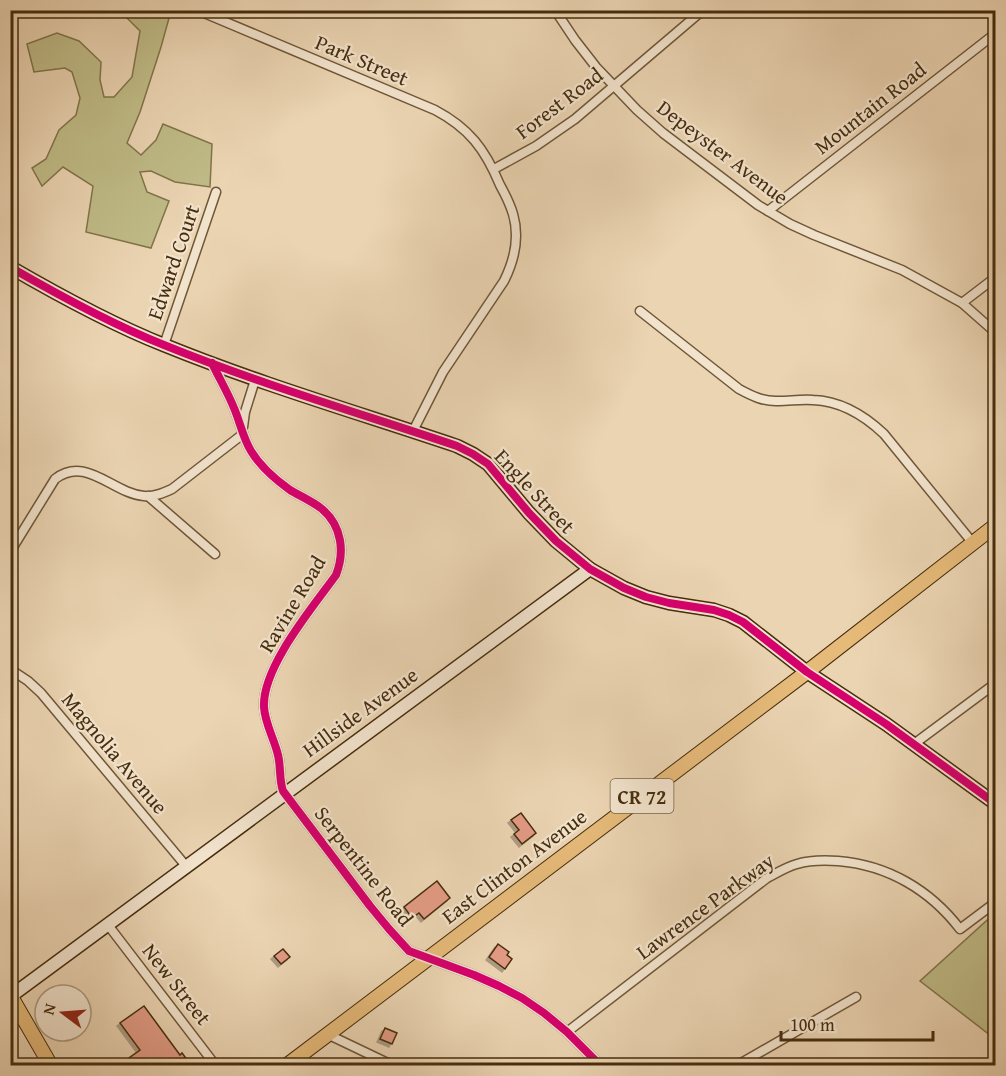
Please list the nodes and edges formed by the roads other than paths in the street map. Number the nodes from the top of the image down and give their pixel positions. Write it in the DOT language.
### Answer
graph roads {
  1 [pos="197,10"];
  2 [pos="555,10"];
  3 [pos="703,10"];
  4 [pos="996,33"];
  5 [pos="613,86"];
  6 [pos="494,169"];
  7 [pos="216,192"];
  8 [pos="768,211"];
  9 [pos="10,267"];
  10 [pos="996,278"];
  11 [pos="962,303"];
  12 [pos="639,311"];
  13 [pos="996,333"];
  14 [pos="164,345"];
  15 [pos="212,363"];
  16 [pos="255,380"];
  17 [pos="413,431"];
  18 [pos="243,434"];
  19 [pos="148,496"];
  20 [pos="996,525"];
  21 [pos="972,542"];
  22 [pos="10,552"];
  23 [pos="215,554"];
  24 [pos="590,569"];
  25 [pos="10,669"];
  26 [pos="807,672"];
  27 [pos="996,683"];
  28 [pos="914,744"];
  29 [pos="285,794"];
  30 [pos="996,804"];
  31 [pos="186,866"];
  32 [pos="996,902"];
  33 [pos="108,925"];
  34 [pos="428,957"];
  35 [pos="11,996"];
  36 [pos="856,997"];
  37 [pos="567,1032"];
  38 [pos="327,1034"];
  39 [pos="51,1065"];
  40 [pos="216,1065"];
  41 [pos="286,1065"];
  42 [pos="394,1065"];
  43 [pos="601,1065"];
  44 [pos="736,1065"];
  1 -- 6 [label="street, Park Street"];
  2 -- 5 [label="street, Depeyster Avenue"];
  3 -- 5 [label="street, Forest Road"];
  4 -- 8 [label="street, Mountain Road"];
  5 -- 6 [label="street, Forest Road"];
  5 -- 8 [label="street, Depeyster Avenue"];
  6 -- 17 [label="street"];
  7 -- 14 [label="street, Edward Court"];
  8 -- 11 [label="street, Depeyster Avenue"];
  9 -- 14 [label="street, Engle Street"];
  10 -- 11 [label="street"];
  11 -- 13 [label="street, Depeyster Avenue"];
  12 -- 21 [label="street"];
  14 -- 15 [label="street, Engle Street"];
  15 -- 16 [label="street, Engle Street"];
  15 -- 18 [label="street, Ravine Road"];
  16 -- 17 [label="street, Engle Street"];
  16 -- 18 [label="street"];
  17 -- 24 [label="street, Engle Street"];
  18 -- 19 [label="street"];
  18 -- 29 [label="street, Ravine Road"];
  19 -- 22 [label="street"];
  19 -- 23 [label="street"];
  20 -- 21 [label="main road, East Clinton Avenue / CR 72"];
  21 -- 26 [label="main road, East Clinton Avenue / CR 72"];
  24 -- 26 [label="street, Engle Street"];
  24 -- 29 [label="street, Hillside Avenue"];
  25 -- 31 [label="street, Magnolia Avenue"];
  26 -- 28 [label="street, Engle Street"];
  26 -- 34 [label="main road, East Clinton Avenue / CR 72"];
  27 -- 28 [label="street"];
  28 -- 30 [label="street, Engle Street"];
  29 -- 31 [label="street, Hillside Avenue"];
  29 -- 34 [label="street, Serpentine Road"];
  31 -- 33 [label="street, Hillside Avenue"];
  32 -- 37 [label="street, Lawrence Parkway"];
  33 -- 35 [label="street, Hillside Avenue"];
  33 -- 40 [label="street, New Street"];
  34 -- 37 [label="street, Serpentine Road"];
  34 -- 38 [label="main road, East Clinton Avenue / CR 72"];
  35 -- 39 [label="main road"];
  36 -- 44 [label="street"];
  37 -- 43 [label="street, Serpentine Road"];
  38 -- 41 [label="main road, East Clinton Avenue / CR 72"];
  38 -- 42 [label="street"];
}
